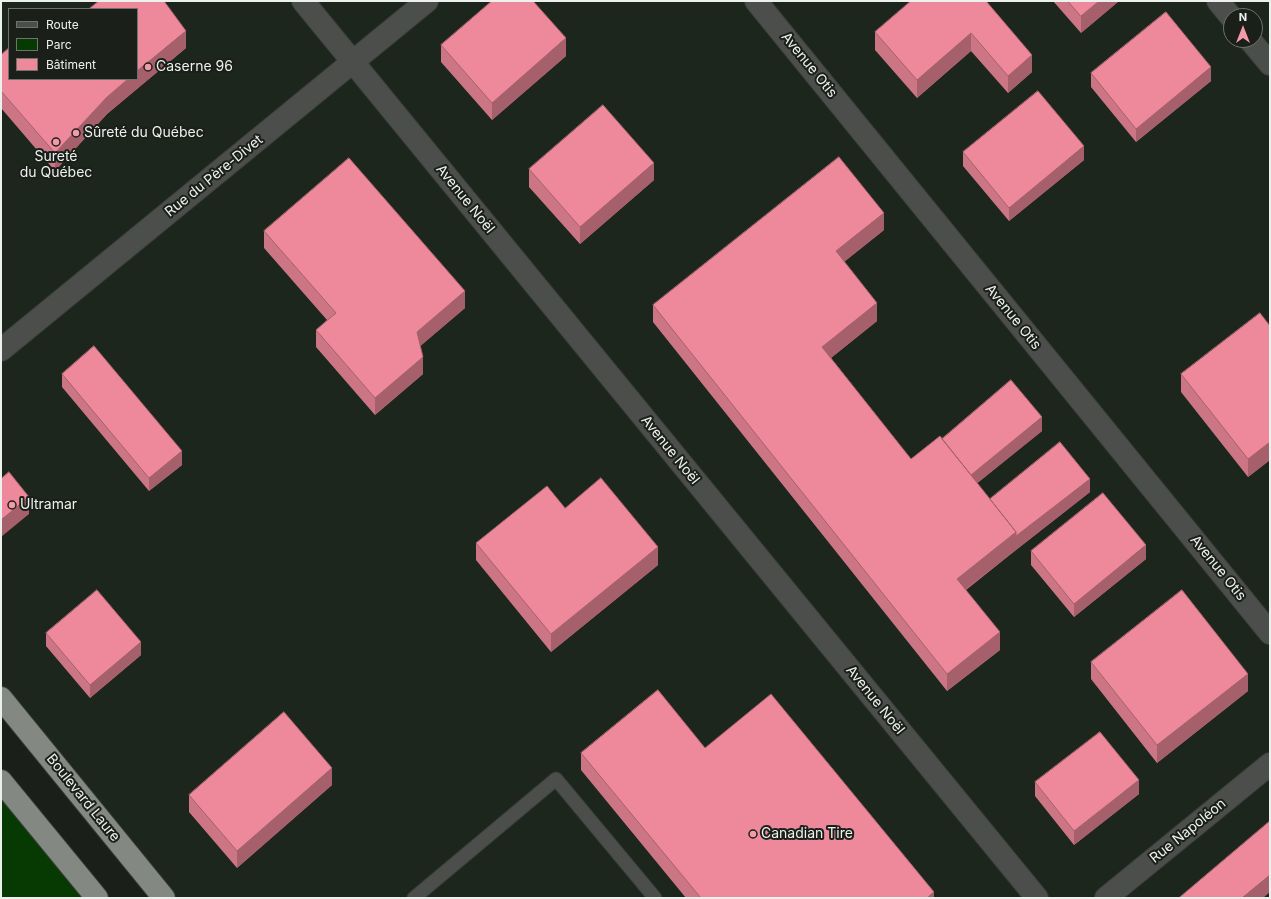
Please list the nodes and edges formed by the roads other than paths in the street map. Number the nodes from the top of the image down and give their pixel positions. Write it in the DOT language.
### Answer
graph roads {
  1 [pos="303,1"];
  2 [pos="427,1"];
  3 [pos="756,1"];
  4 [pos="1257,48"];
  5 [pos="353,62"];
  6 [pos="1270,64"];
  7 [pos="1,350"];
  8 [pos="1270,632"];
  9 [pos="1,698"];
  10 [pos="1270,764"];
  11 [pos="1,781"];
  12 [pos="97,898"];
  13 [pos="164,898"];
  14 [pos="414,898"];
  15 [pos="655,898"];
  16 [pos="1037,898"];
  17 [pos="1106,898"];
  1 -- 5 [label="street, Avenue Noël"];
  2 -- 5 [label="street, Rue du Père-Divet"];
  3 -- 8 [label="street, Avenue Otis"];
  4 -- 6 [label="street"];
  5 -- 7 [label="street, Rue du Père-Divet"];
  5 -- 16 [label="street, Avenue Noël"];
  9 -- 13 [label="highway, Boulevard Laure"];
  10 -- 17 [label="street, Rue Napoléon"];
  11 -- 12 [label="highway"];
  14 -- 15 [label="lane"];
}
